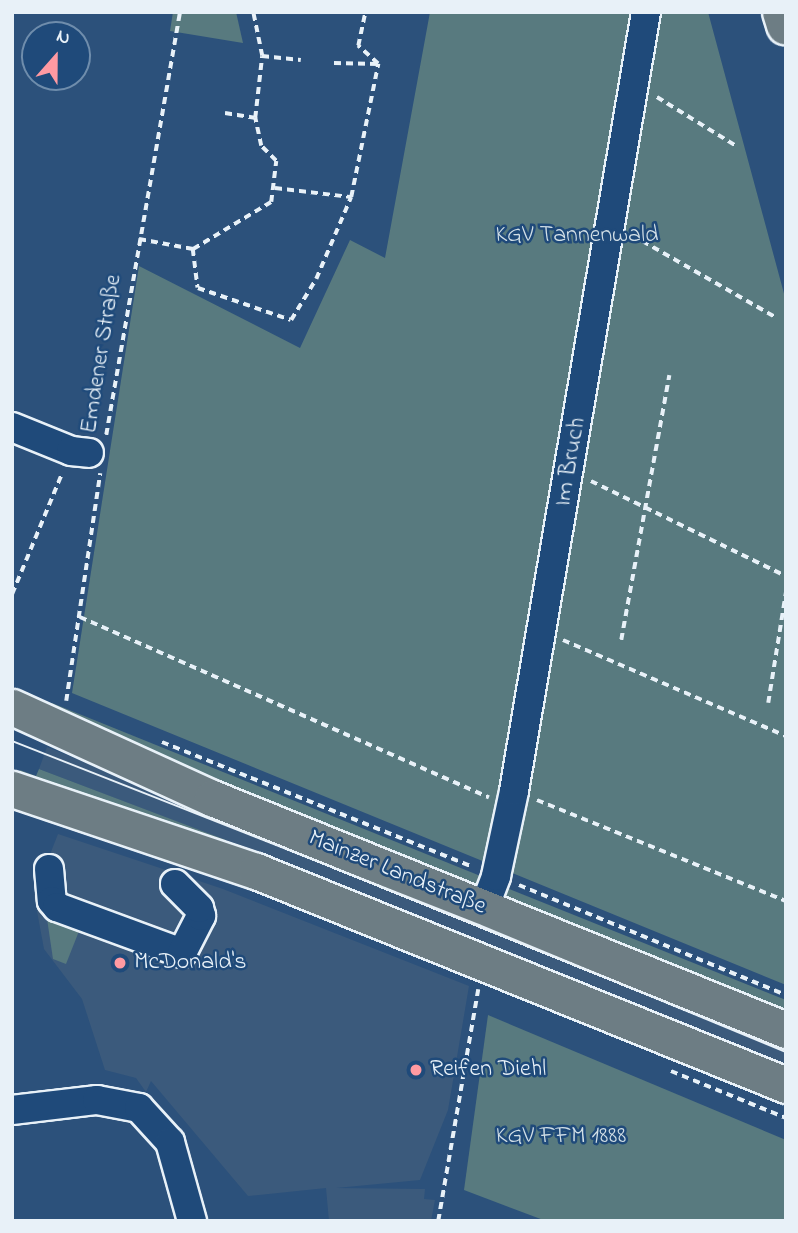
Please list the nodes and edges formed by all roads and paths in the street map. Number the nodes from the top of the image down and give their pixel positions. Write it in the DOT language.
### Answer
graph roads {
  1 [pos="180,12"];
  2 [pos="253,12"];
  3 [pos="365,12"];
  4 [pos="646,12"];
  5 [pos="782,12"];
  6 [pos="786,25"];
  7 [pos="262,56"];
  8 [pos="301,60"];
  9 [pos="334,63"];
  10 [pos="378,64"];
  11 [pos="634,83"];
  12 [pos="225,113"];
  13 [pos="256,118"];
  14 [pos="738,148"];
  15 [pos="275,188"];
  16 [pos="351,197"];
  17 [pos="612,223"];
  18 [pos="139,239"];
  19 [pos="193,249"];
  20 [pos="775,317"];
  21 [pos="669,375"];
  22 [pos="12,427"];
  23 [pos="91,454"];
  24 [pos="570,471"];
  25 [pos="645,505"];
  26 [pos="786,576"];
  27 [pos="786,591"];
  28 [pos="12,594"];
  29 [pos="80,617"];
  30 [pos="541,631"];
  31 [pos="621,640"];
  32 [pos="56,698"];
  33 [pos="768,703"];
  34 [pos="65,704"];
  35 [pos="12,707"];
  36 [pos="78,709"];
  37 [pos="786,736"];
  38 [pos="154,739"];
  39 [pos="12,789"];
  40 [pos="514,791"];
  41 [pos="49,869"];
  42 [pos="496,876"];
  43 [pos="175,884"];
  44 [pos="786,901"];
  45 [pos="484,908"];
  46 [pos="479,984"];
  47 [pos="786,995"];
  48 [pos="786,1030"];
  49 [pos="786,1085"];
  50 [pos="12,1111"];
  51 [pos="192,1221"];
  52 [pos="438,1221"];
  1 -- 18 [label="path, Emdener Straße"];
  2 -- 7 [label="path"];
  3 -- 10 [label="path"];
  4 -- 11 [label="street, Im Bruch"];
  5 -- 6 [label="highway"];
  7 -- 8 [label="path"];
  7 -- 13 [label="path"];
  9 -- 10 [label="path"];
  10 -- 16 [label="path"];
  11 -- 14 [label="path"];
  11 -- 17 [label="street, Im Bruch"];
  12 -- 13 [label="path"];
  13 -- 15 [label="path"];
  15 -- 16 [label="path"];
  15 -- 19 [label="path"];
  16 -- 19 [label="path"];
  17 -- 20 [label="path"];
  17 -- 24 [label="street, Im Bruch"];
  18 -- 19 [label="path"];
  18 -- 23 [label="path, Emdener Straße"];
  21 -- 25 [label="path"];
  22 -- 23 [label="street"];
  23 -- 28 [label="path"];
  23 -- 29 [label="path, Emdener Straße"];
  24 -- 25 [label="path"];
  24 -- 30 [label="street, Im Bruch"];
  25 -- 26 [label="path"];
  25 -- 31 [label="path"];
  27 -- 33 [label="path"];
  29 -- 34 [label="path, Emdener Straße"];
  29 -- 40 [label="path"];
  30 -- 37 [label="path"];
  30 -- 40 [label="street, Im Bruch"];
  32 -- 34 [label="path"];
  34 -- 36 [label="path"];
  35 -- 45 [label="main road, Mainzer Landstraße"];
  38 -- 42 [label="path"];
  39 -- 49 [label="main road, Mainzer Landstraße"];
  40 -- 42 [label="street, Im Bruch"];
  40 -- 44 [label="path"];
  41 -- 43 [label="street"];
  42 -- 45 [label="street, Im Bruch"];
  42 -- 47 [label="path"];
  45 -- 48 [label="main road, Mainzer Landstraße"];
  46 -- 52 [label="path"];
  50 -- 51 [label="street"];
}
